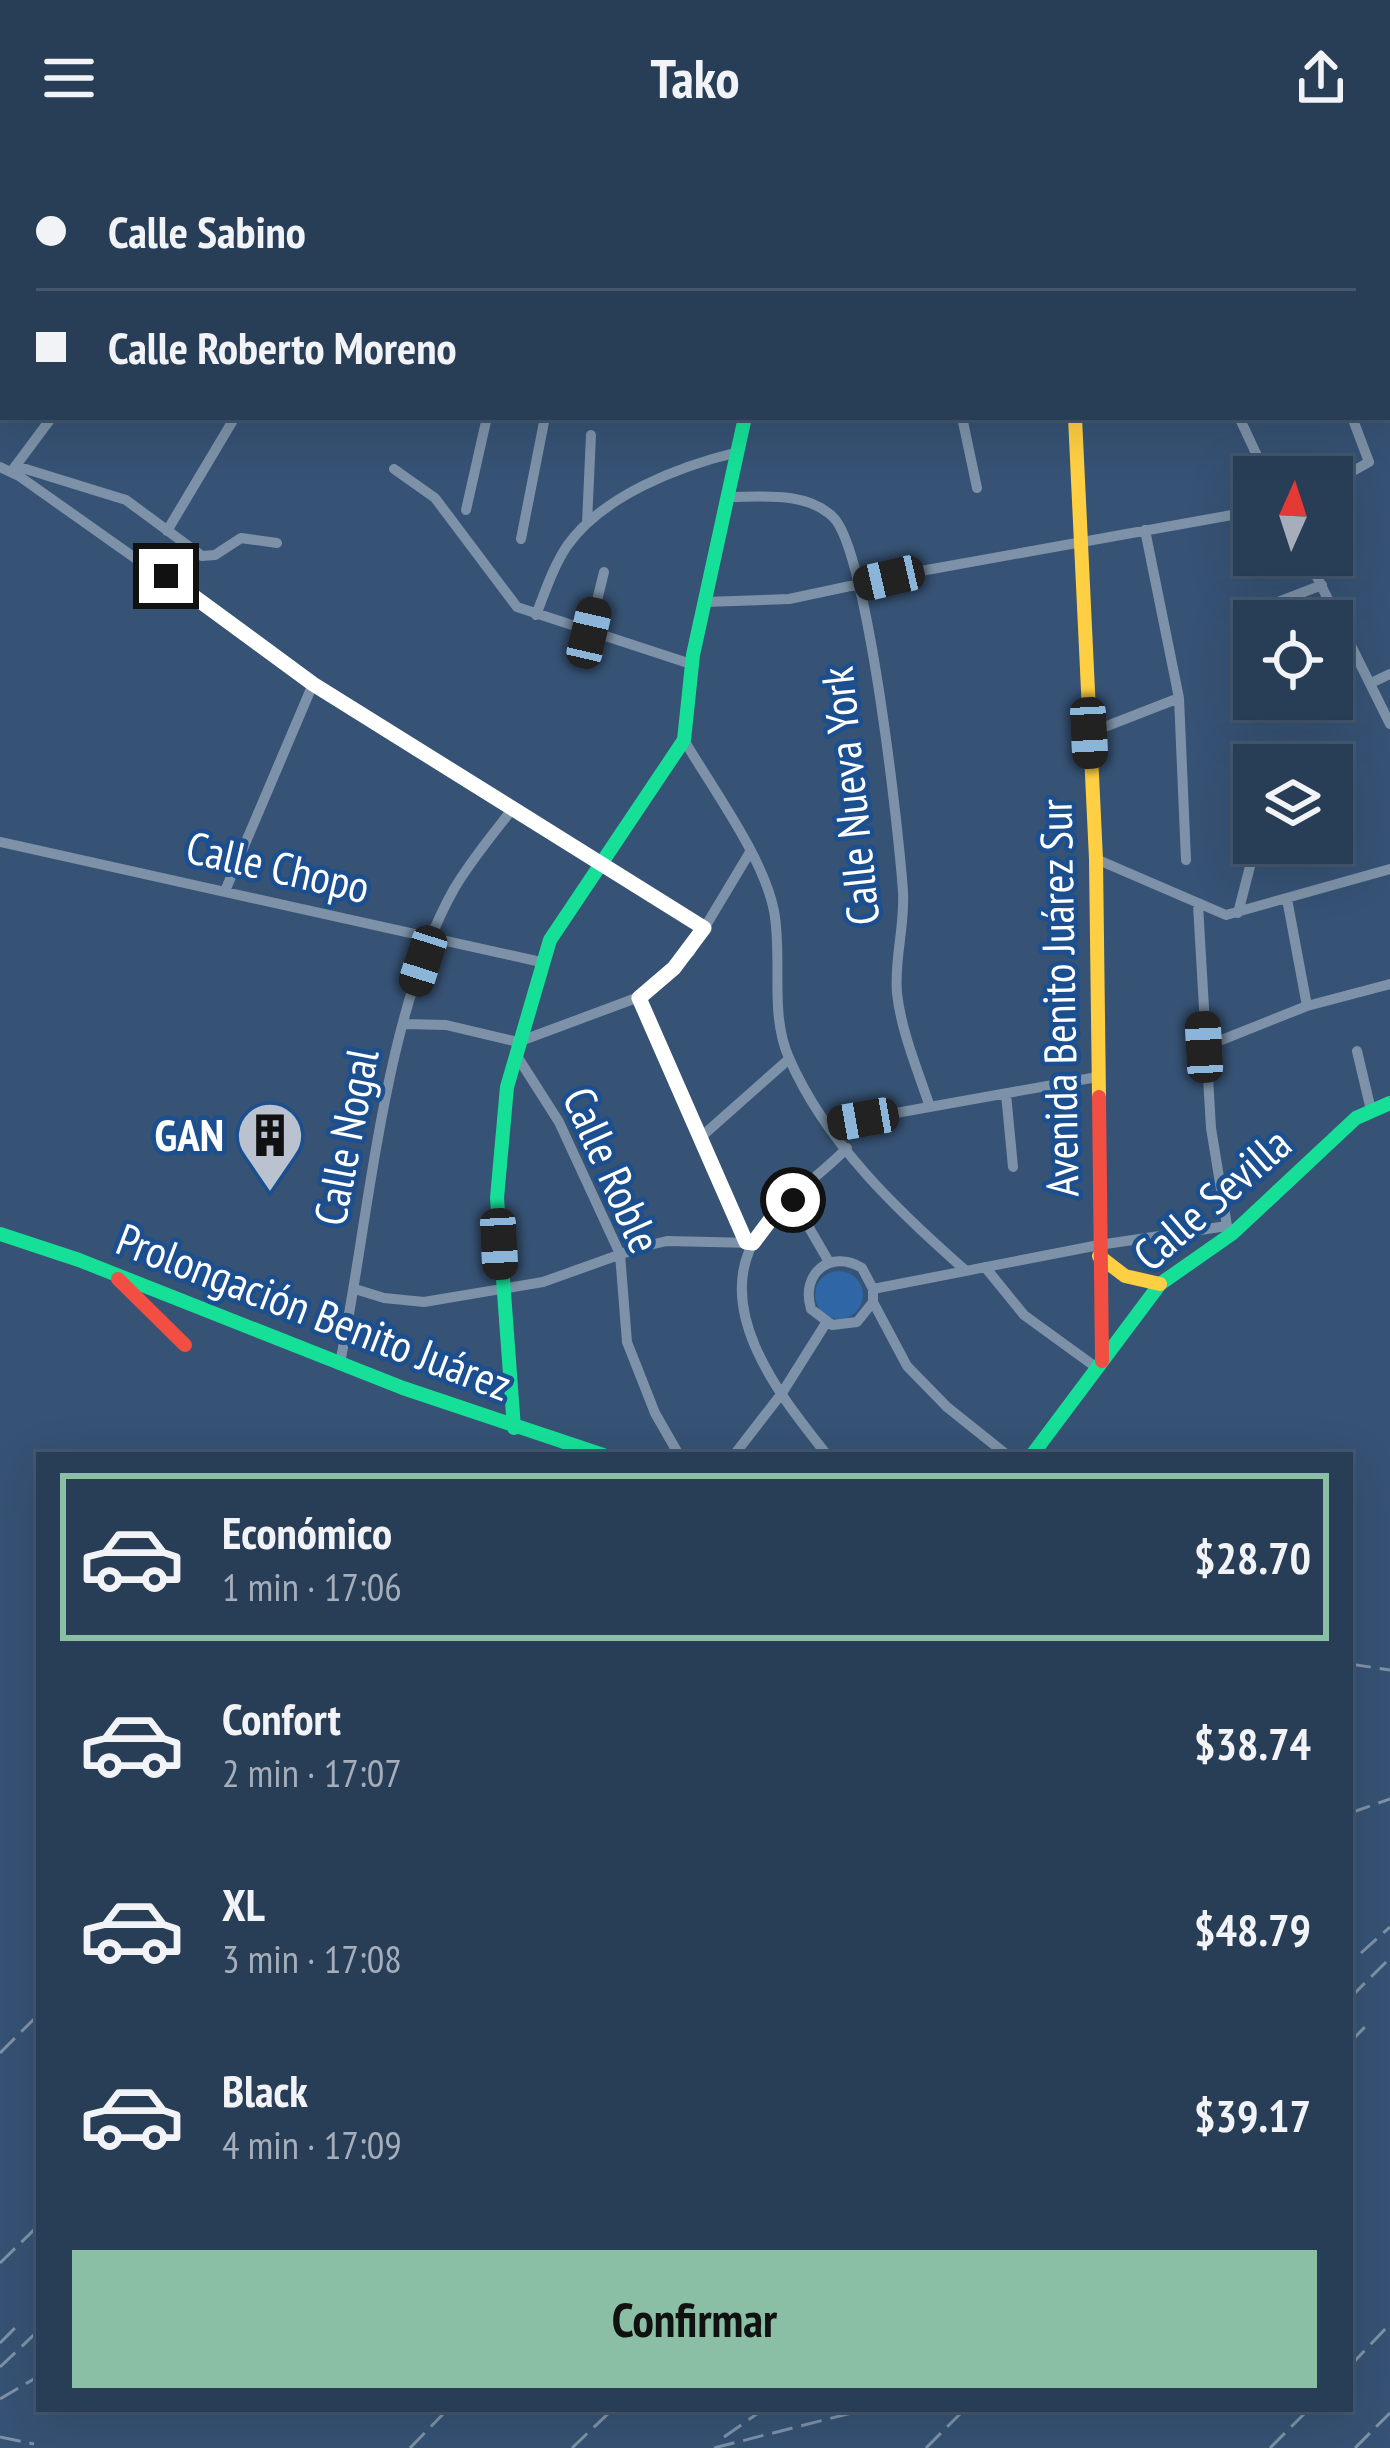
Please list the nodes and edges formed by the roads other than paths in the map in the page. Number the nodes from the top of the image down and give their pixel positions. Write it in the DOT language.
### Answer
graph roads {
  1 [pos="49,420"];
  2 [pos="233,420"];
  3 [pos="486,420"];
  4 [pos="544,420"];
  5 [pos="744,420"];
  6 [pos="963,420"];
  7 [pos="1076,420"];
  8 [pos="1240,420"];
  9 [pos="1353,420"];
  10 [pos="591,435"];
  11 [pos="738,452"];
  12 [pos="1257,456"];
  13 [pos="9,468"];
  14 [pos="394,469"];
  15 [pos="1353,471"];
  16 [pos="977,488"];
  17 [pos="728,496"];
  18 [pos="466,510"];
  19 [pos="1233,515"];
  20 [pos="587,523"];
  21 [pos="1145,530"];
  22 [pos="166,531"];
  23 [pos="521,539"];
  24 [pos="1078,542"];
  25 [pos="277,543"];
  26 [pos="604,572"];
  27 [pos="1318,576"];
  28 [pos="1322,584"];
  29 [pos="856,585"];
  30 [pos="1282,600"];
  31 [pos="704,602"];
  32 [pos="536,616"];
  33 [pos="589,633"];
  34 [pos="692,664"];
  35 [pos="1390,674"];
  36 [pos="1371,683"];
  37 [pos="313,684"];
  38 [pos="1179,698"];
  39 [pos="1390,724"];
  40 [pos="1089,733"];
  41 [pos="684,740"];
  42 [pos="514,807"];
  43 [pos="0,842"];
  44 [pos="750,852"];
  45 [pos="1096,859"];
  46 [pos="1186,860"];
  47 [pos="603,863"];
  48 [pos="1251,864"];
  49 [pos="1390,869"];
  50 [pos="225,891"];
  51 [pos="1287,899"];
  52 [pos="1198,905"];
  53 [pos="1238,913"];
  54 [pos="704,928"];
  55 [pos="431,938"];
  56 [pos="541,962"];
  57 [pos="1390,984"];
  58 [pos="639,998"];
  59 [pos="1307,1006"];
  60 [pos="405,1024"];
  61 [pos="517,1047"];
  62 [pos="1204,1047"];
  63 [pos="1357,1051"];
  64 [pos="789,1059"];
  65 [pos="1097,1077"];
  66 [pos="1006,1094"];
  67 [pos="1390,1103"];
  68 [pos="930,1107"];
  69 [pos="1371,1109"];
  70 [pos="829,1125"];
  71 [pos="700,1137"];
  72 [pos="847,1148"];
  73 [pos="1013,1167"];
  74 [pos="793,1200"];
  75 [pos="1230,1229"];
  76 [pos="0,1234"];
  77 [pos="749,1243"];
  78 [pos="1099,1250"];
  79 [pos="620,1254"];
  80 [pos="829,1262"];
  81 [pos="985,1267"];
  82 [pos="965,1270"];
  83 [pos="110,1271"];
  84 [pos="1160,1284"];
  85 [pos="355,1289"];
  86 [pos="502,1290"];
  87 [pos="873,1295"];
  88 [pos="826,1323"];
  89 [pos="185,1345"];
  90 [pos="340,1363"];
  91 [pos="1100,1365"];
  92 [pos="782,1393"];
  93 [pos="514,1428"];
  94 [pos="593,1452"];
  95 [pos="677,1452"];
  96 [pos="736,1452"];
  97 [pos="825,1452"];
  98 [pos="1003,1452"];
  99 [pos="1034,1452"];
  1 -- 13 [label="street"];
  2 -- 22 [label="street"];
  3 -- 18 [label="street"];
  4 -- 23 [label="street"];
  5 -- 11 [label="street"];
  6 -- 16 [label="street"];
  7 -- 24 [label="street, Avenida Benito Juárez Sur"];
  8 -- 12 [label="street"];
  9 -- 15 [label="street"];
  10 -- 20 [label="street"];
  11 -- 17 [label="street"];
  11 -- 20 [label="street"];
  13 -- 22 [label="street"];
  13 -- 37 [label="street"];
  14 -- 32 [label="street"];
  17 -- 29 [label="street, Calle Nueva York"];
  17 -- 31 [label="street"];
  19 -- 21 [label="street"];
  20 -- 32 [label="street"];
  21 -- 24 [label="street"];
  21 -- 38 [label="street"];
  22 -- 25 [label="street"];
  24 -- 29 [label="street"];
  24 -- 40 [label="street, Avenida Benito Juárez Sur"];
  26 -- 33 [label="street"];
  27 -- 28 [label="street"];
  28 -- 30 [label="street"];
  28 -- 36 [label="street"];
  29 -- 31 [label="street"];
  29 -- 68 [label="street, Calle Nueva York"];
  31 -- 34 [label="street"];
  32 -- 33 [label="street"];
  33 -- 34 [label="street"];
  34 -- 41 [label="street"];
  35 -- 36 [label="street"];
  36 -- 39 [label="street"];
  37 -- 42 [label="street"];
  37 -- 50 [label="street"];
  38 -- 40 [label="street"];
  38 -- 46 [label="street"];
  40 -- 45 [label="street, Avenida Benito Juárez Sur"];
  41 -- 44 [label="street"];
  41 -- 47 [label="street"];
  42 -- 47 [label="street"];
  42 -- 55 [label="street, Calle Nogal"];
  43 -- 50 [label="street, Calle Chopo"];
  44 -- 54 [label="street"];
  44 -- 64 [label="street"];
  45 -- 52 [label="street"];
  45 -- 65 [label="street, Avenida Benito Juárez Sur"];
  47 -- 54 [label="street"];
  47 -- 56 [label="street"];
  48 -- 53 [label="street"];
  49 -- 51 [label="street"];
  50 -- 55 [label="street, Calle Chopo"];
  51 -- 53 [label="street"];
  51 -- 59 [label="street"];
  52 -- 53 [label="street"];
  52 -- 62 [label="street"];
  54 -- 58 [label="street"];
  55 -- 56 [label="street, Calle Chopo"];
  55 -- 60 [label="street, Calle Nogal"];
  56 -- 61 [label="street"];
  57 -- 59 [label="street"];
  58 -- 61 [label="street"];
  58 -- 71 [label="street"];
  59 -- 62 [label="street"];
  60 -- 61 [label="street"];
  60 -- 85 [label="street, Calle Nogal"];
  61 -- 79 [label="street, Calle Roble"];
  61 -- 86 [label="street"];
  62 -- 75 [label="street"];
  63 -- 69 [label="street"];
  64 -- 70 [label="street"];
  64 -- 71 [label="street"];
  65 -- 66 [label="street"];
  65 -- 78 [label="street, Avenida Benito Juárez Sur"];
  66 -- 68 [label="street"];
  66 -- 73 [label="street"];
  67 -- 69 [label="street, Calle Sevilla"];
  68 -- 70 [label="street"];
  69 -- 75 [label="street, Calle Sevilla"];
  70 -- 72 [label="street"];
  71 -- 77 [label="street"];
  72 -- 74 [label="street"];
  72 -- 82 [label="street"];
  74 -- 77 [label="street"];
  74 -- 80 [label="street"];
  75 -- 78 [label="street"];
  75 -- 84 [label="street, Calle Sevilla"];
  76 -- 83 [label="street, Prolongación Benito Juárez"];
  77 -- 79 [label="street"];
  77 -- 92 [label="street"];
  78 -- 81 [label="street"];
  78 -- 84 [label="street"];
  78 -- 91 [label="street, Avenida Benito Juárez Sur"];
  79 -- 86 [label="street"];
  79 -- 95 [label="street, Calle Roble"];
  80 -- 87 [label="street"];
  80 -- 88 [label="street"];
  81 -- 82 [label="street"];
  81 -- 91 [label="street"];
  82 -- 87 [label="street"];
  83 -- 89 [label="street"];
  83 -- 90 [label="street, Prolongación Benito Juárez"];
  84 -- 91 [label="street, Calle Sevilla"];
  85 -- 86 [label="street"];
  85 -- 90 [label="street, Calle Nogal"];
  86 -- 93 [label="street"];
  87 -- 88 [label="street"];
  87 -- 98 [label="street"];
  88 -- 92 [label="street"];
  90 -- 93 [label="street, Prolongación Benito Juárez"];
  91 -- 99 [label="street"];
  92 -- 96 [label="street"];
  92 -- 97 [label="street"];
  93 -- 94 [label="street, Prolongación Benito Juárez"];
}
